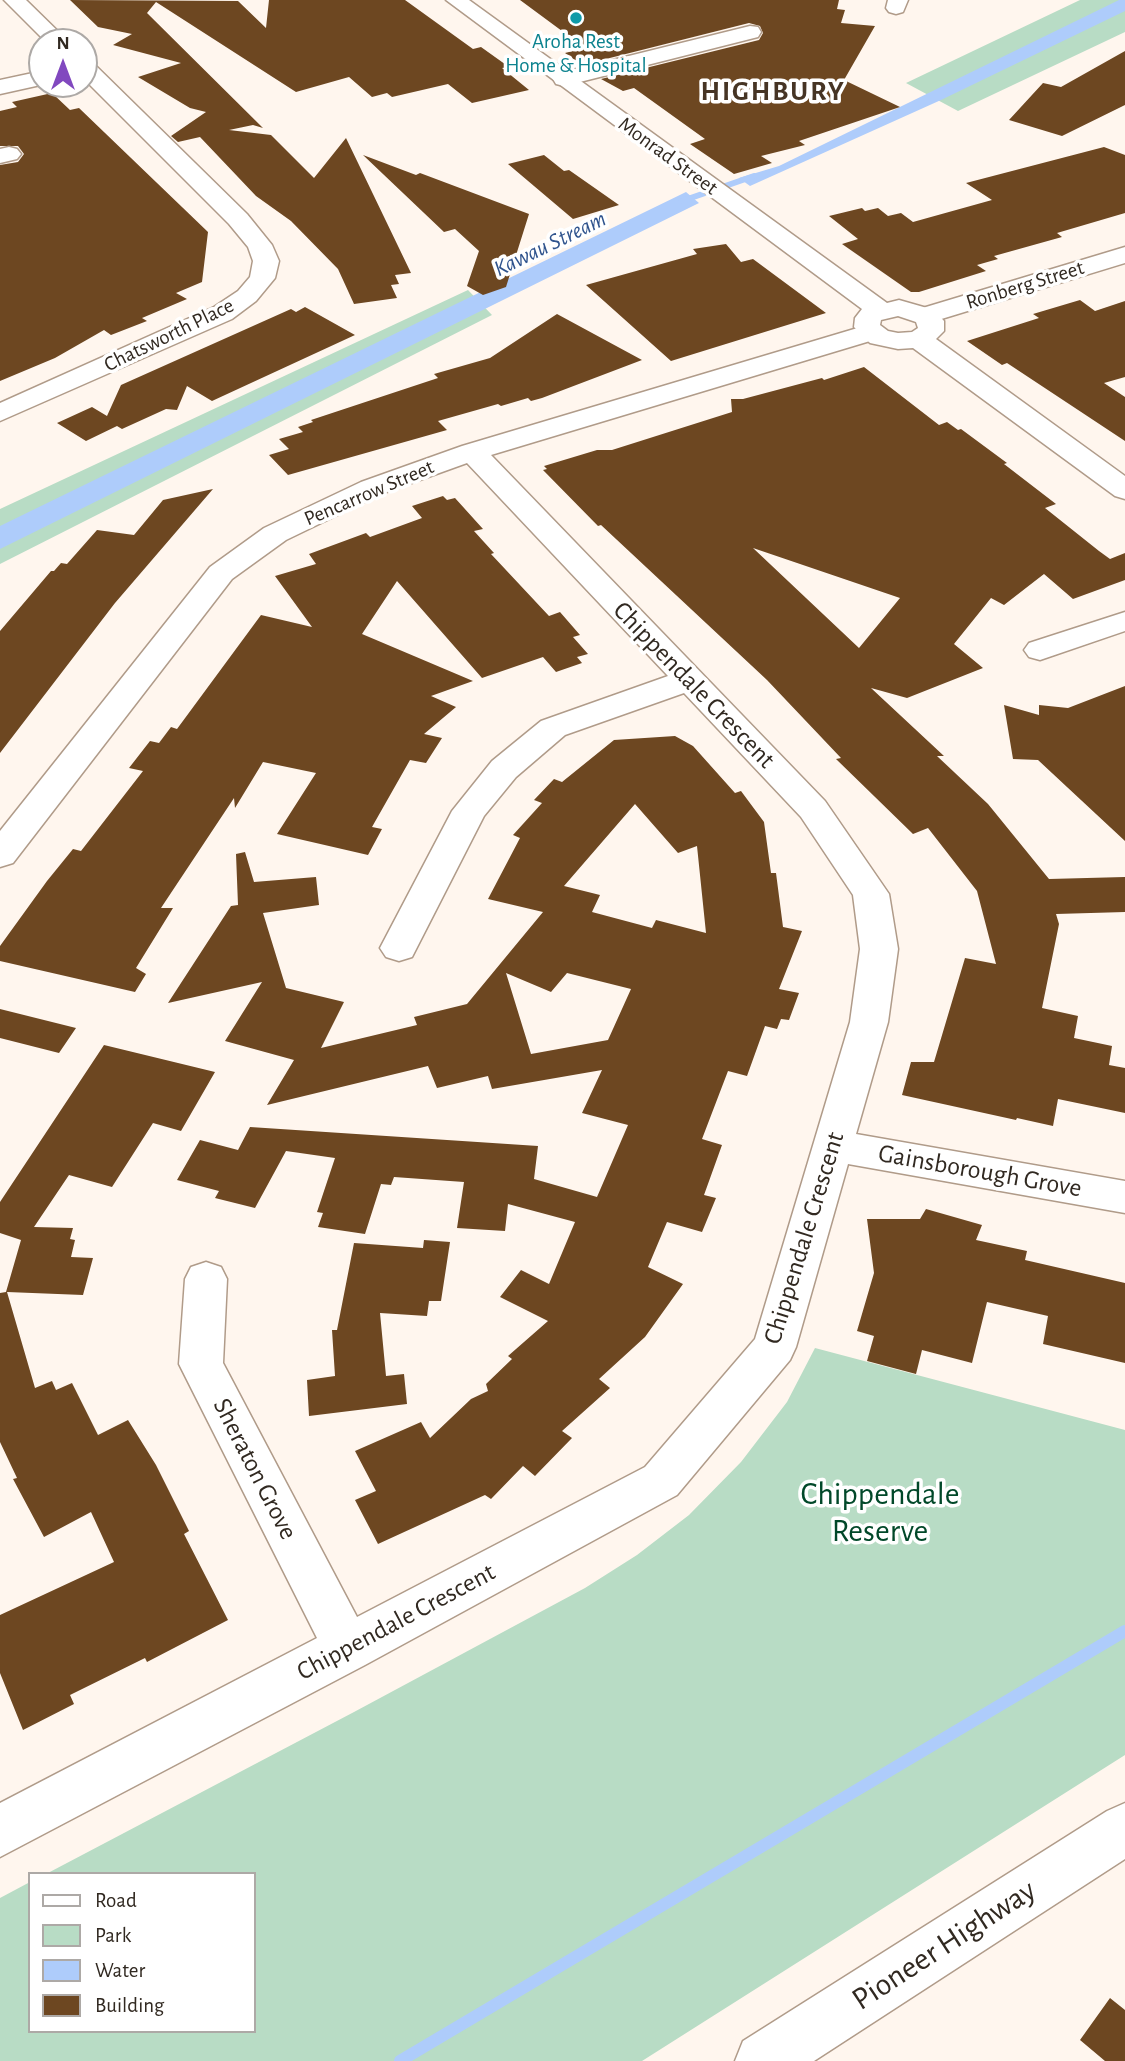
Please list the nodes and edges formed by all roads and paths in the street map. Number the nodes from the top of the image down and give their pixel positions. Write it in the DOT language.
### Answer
graph roads {
  1 [pos="14,0"];
  2 [pos="456,0"];
  3 [pos="43,28"];
  4 [pos="750,32"];
  5 [pos="564,79"];
  6 [pos="28,81"];
  7 [pos="98,81"];
  8 [pos="0,87"];
  9 [pos="1125,255"];
  10 [pos="876,321"];
  11 [pos="922,327"];
  12 [pos="0,413"];
  13 [pos="472,452"];
  14 [pos="1125,489"];
  15 [pos="1125,621"];
  16 [pos="1040,650"];
  17 [pos="689,680"];
  18 [pos="0,855"];
  19 [pos="399,948"];
  20 [pos="834,1146"];
  21 [pos="1125,1197"];
  22 [pos="206,1279"];
  23 [pos="348,1649"];
  24 [pos="1125,1829"];
  25 [pos="0,1831"];
  26 [pos="763,2061"];
  1 -- 3 [label="street"];
  2 -- 5 [label="street, Monrad Street"];
  4 -- 5 [label="street"];
  5 -- 10 [label="street, Monrad Street"];
  6 -- 8 [label="street"];
  7 -- 12 [label="street, Chatsworth Place"];
  9 -- 11 [label="street, Ronberg Street"];
  10 -- 11 [label="street"];
  10 -- 13 [label="street, Pencarrow Street"];
  11 -- 14 [label="street"];
  13 -- 17 [label="street, Chippendale Crescent"];
  13 -- 18 [label="street, Pencarrow Street"];
  15 -- 16 [label="street"];
  17 -- 19 [label="street"];
  17 -- 20 [label="street, Chippendale Crescent"];
  20 -- 21 [label="street, Gainsborough Grove"];
  20 -- 23 [label="street, Chippendale Crescent"];
  22 -- 23 [label="street, Sheraton Grove"];
  23 -- 25 [label="street, Chippendale Crescent"];
  24 -- 26 [label="street, Pioneer Highway"];
}
